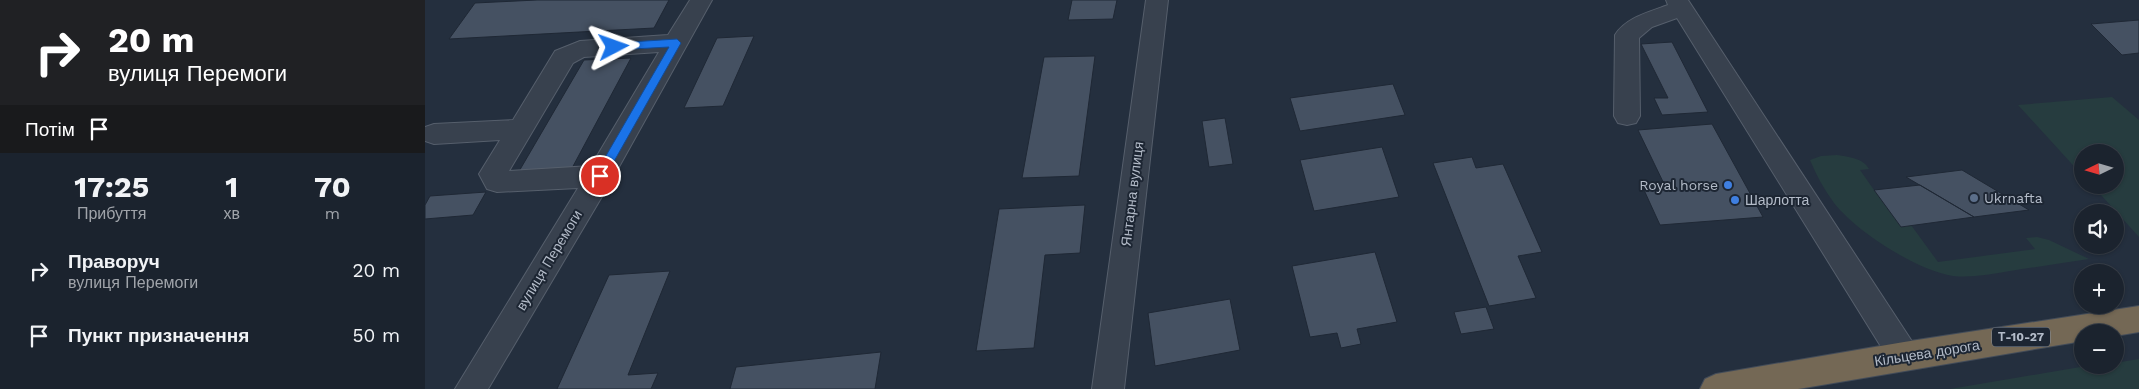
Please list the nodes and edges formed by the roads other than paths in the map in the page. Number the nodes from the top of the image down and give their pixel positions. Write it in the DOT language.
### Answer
graph roads {
  1 [pos="701,0"];
  2 [pos="1157,0"];
  3 [pos="1679,4"];
  4 [pos="677,43"];
  5 [pos="1627,116"];
  6 [pos="521,129"];
  7 [pos="434,134"];
  8 [pos="600,176"];
  9 [pos="2139,319"];
  10 [pos="1904,356"];
  11 [pos="471,389"];
  12 [pos="1108,389"];
  13 [pos="1716,389"];
  1 -- 4 [label="street, вулиця Перемоги"];
  2 -- 12 [label="street, Янтарна вулиця"];
  3 -- 5 [label="street"];
  3 -- 10 [label="street"];
  4 -- 6 [label="street"];
  4 -- 8 [label="street, вулиця Перемоги"];
  6 -- 7 [label="street"];
  6 -- 8 [label="street"];
  8 -- 11 [label="street, вулиця Перемоги"];
  9 -- 10 [label="highway, Кільцева дорога / Т-10-27"];
  10 -- 13 [label="highway, Кільцева дорога / Т-10-27"];
}
